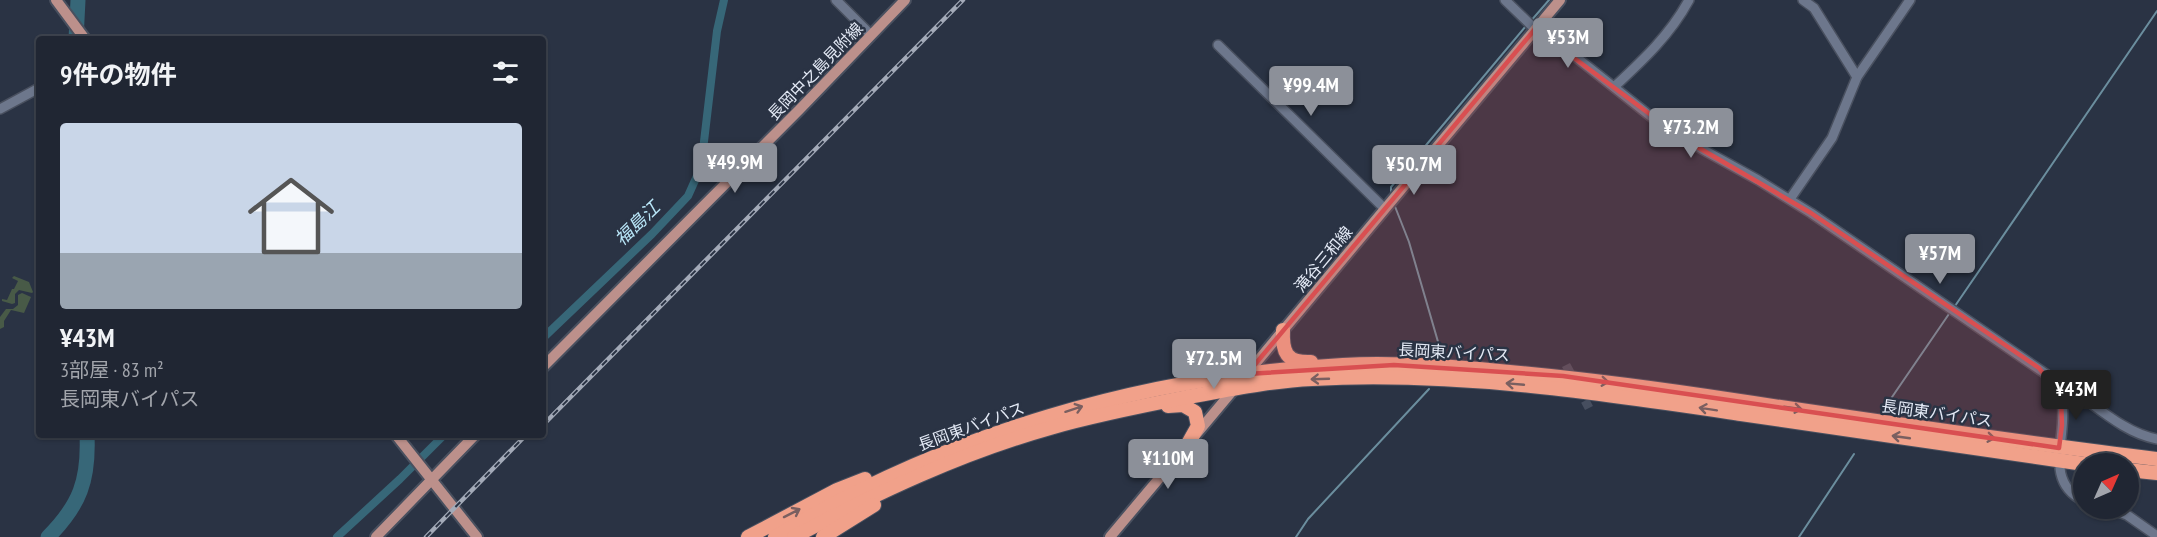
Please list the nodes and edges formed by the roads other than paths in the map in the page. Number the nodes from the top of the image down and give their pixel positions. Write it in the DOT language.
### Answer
graph roads {
  1 [pos="56,0"];
  2 [pos="836,0"];
  3 [pos="905,0"];
  4 [pos="1505,0"];
  5 [pos="1560,0"];
  6 [pos="1689,0"];
  7 [pos="1803,0"];
  8 [pos="1910,0"];
  9 [pos="1535,29"];
  10 [pos="871,35"];
  11 [pos="83,36"];
  12 [pos="1218,45"];
  13 [pos="1857,77"];
  14 [pos="1614,87"];
  15 [pos="36,90"];
  16 [pos="0,110"];
  17 [pos="1790,199"];
  18 [pos="1385,209"];
  19 [pos="1283,330"];
  20 [pos="546,364"];
  21 [pos="1247,374"];
  22 [pos="1563,376"];
  23 [pos="1234,389"];
  24 [pos="2061,397"];
  25 [pos="399,438"];
  26 [pos="472,438"];
  27 [pos="2157,439"];
  28 [pos="1189,442"];
  29 [pos="2059,454"];
  30 [pos="2157,459"];
  31 [pos="2073,460"];
  32 [pos="952,462"];
  33 [pos="2139,471"];
  34 [pos="2157,473"];
  35 [pos="432,480"];
  36 [pos="2073,495"];
  37 [pos="845,504"];
  38 [pos="2133,519"];
  39 [pos="2157,536"];
  40 [pos="376,537"];
  41 [pos="477,537"];
  42 [pos="748,537"];
  43 [pos="775,537"];
  44 [pos="794,537"];
  45 [pos="823,537"];
  46 [pos="1110,537"];
  1 -- 11 [label="main road"];
  2 -- 10 [label="street"];
  3 -- 10 [label="main road, 長岡中之島見附線"];
  4 -- 9 [label="street"];
  5 -- 9 [label="main road, 滝谷三和線"];
  6 -- 14 [label="street"];
  7 -- 13 [label="street"];
  8 -- 13 [label="street"];
  9 -- 14 [label="street"];
  9 -- 18 [label="main road, 滝谷三和線"];
  10 -- 20 [label="main road, 長岡中之島見附線"];
  12 -- 18 [label="street"];
  13 -- 17 [label="street"];
  14 -- 17 [label="street"];
  15 -- 16 [label="street"];
  17 -- 24 [label="street"];
  18 -- 19 [label="main road, 滝谷三和線"];
  19 -- 21 [label="main road, 滝谷三和線"];
  19 -- 22 [label="highway"];
  21 -- 22 [label="highway, 長岡東バイパス"];
  21 -- 23 [label="main road, 滝谷三和線"];
  37 -- 21 [label="highway, 長岡東バイパス, one-way"];
  22 -- 29 [label="highway, 長岡東バイパス, one-way"];
  23 -- 28 [label="main road, 滝谷三和線"];
  29 -- 23 [label="highway, 長岡東バイパス, one-way"];
  23 -- 32 [label="highway, 長岡東バイパス"];
  24 -- 27 [label="street"];
  24 -- 29 [label="street"];
  25 -- 35 [label="main road"];
  26 -- 35 [label="main road"];
  28 -- 32 [label="highway"];
  28 -- 46 [label="main road, 滝谷三和線"];
  29 -- 30 [label="highway, 長岡東バイパス"];
  29 -- 31 [label="highway, 長岡東バイパス"];
  29 -- 36 [label="street"];
  32 -- 37 [label="highway, 長岡東バイパス"];
  33 -- 34 [label="highway"];
  35 -- 40 [label="main road"];
  35 -- 41 [label="main road"];
  42 -- 37 [label="highway, one-way"];
  37 -- 43 [label="highway"];
  37 -- 44 [label="highway"];
  37 -- 45 [label="highway"];
  38 -- 39 [label="street"];
}
